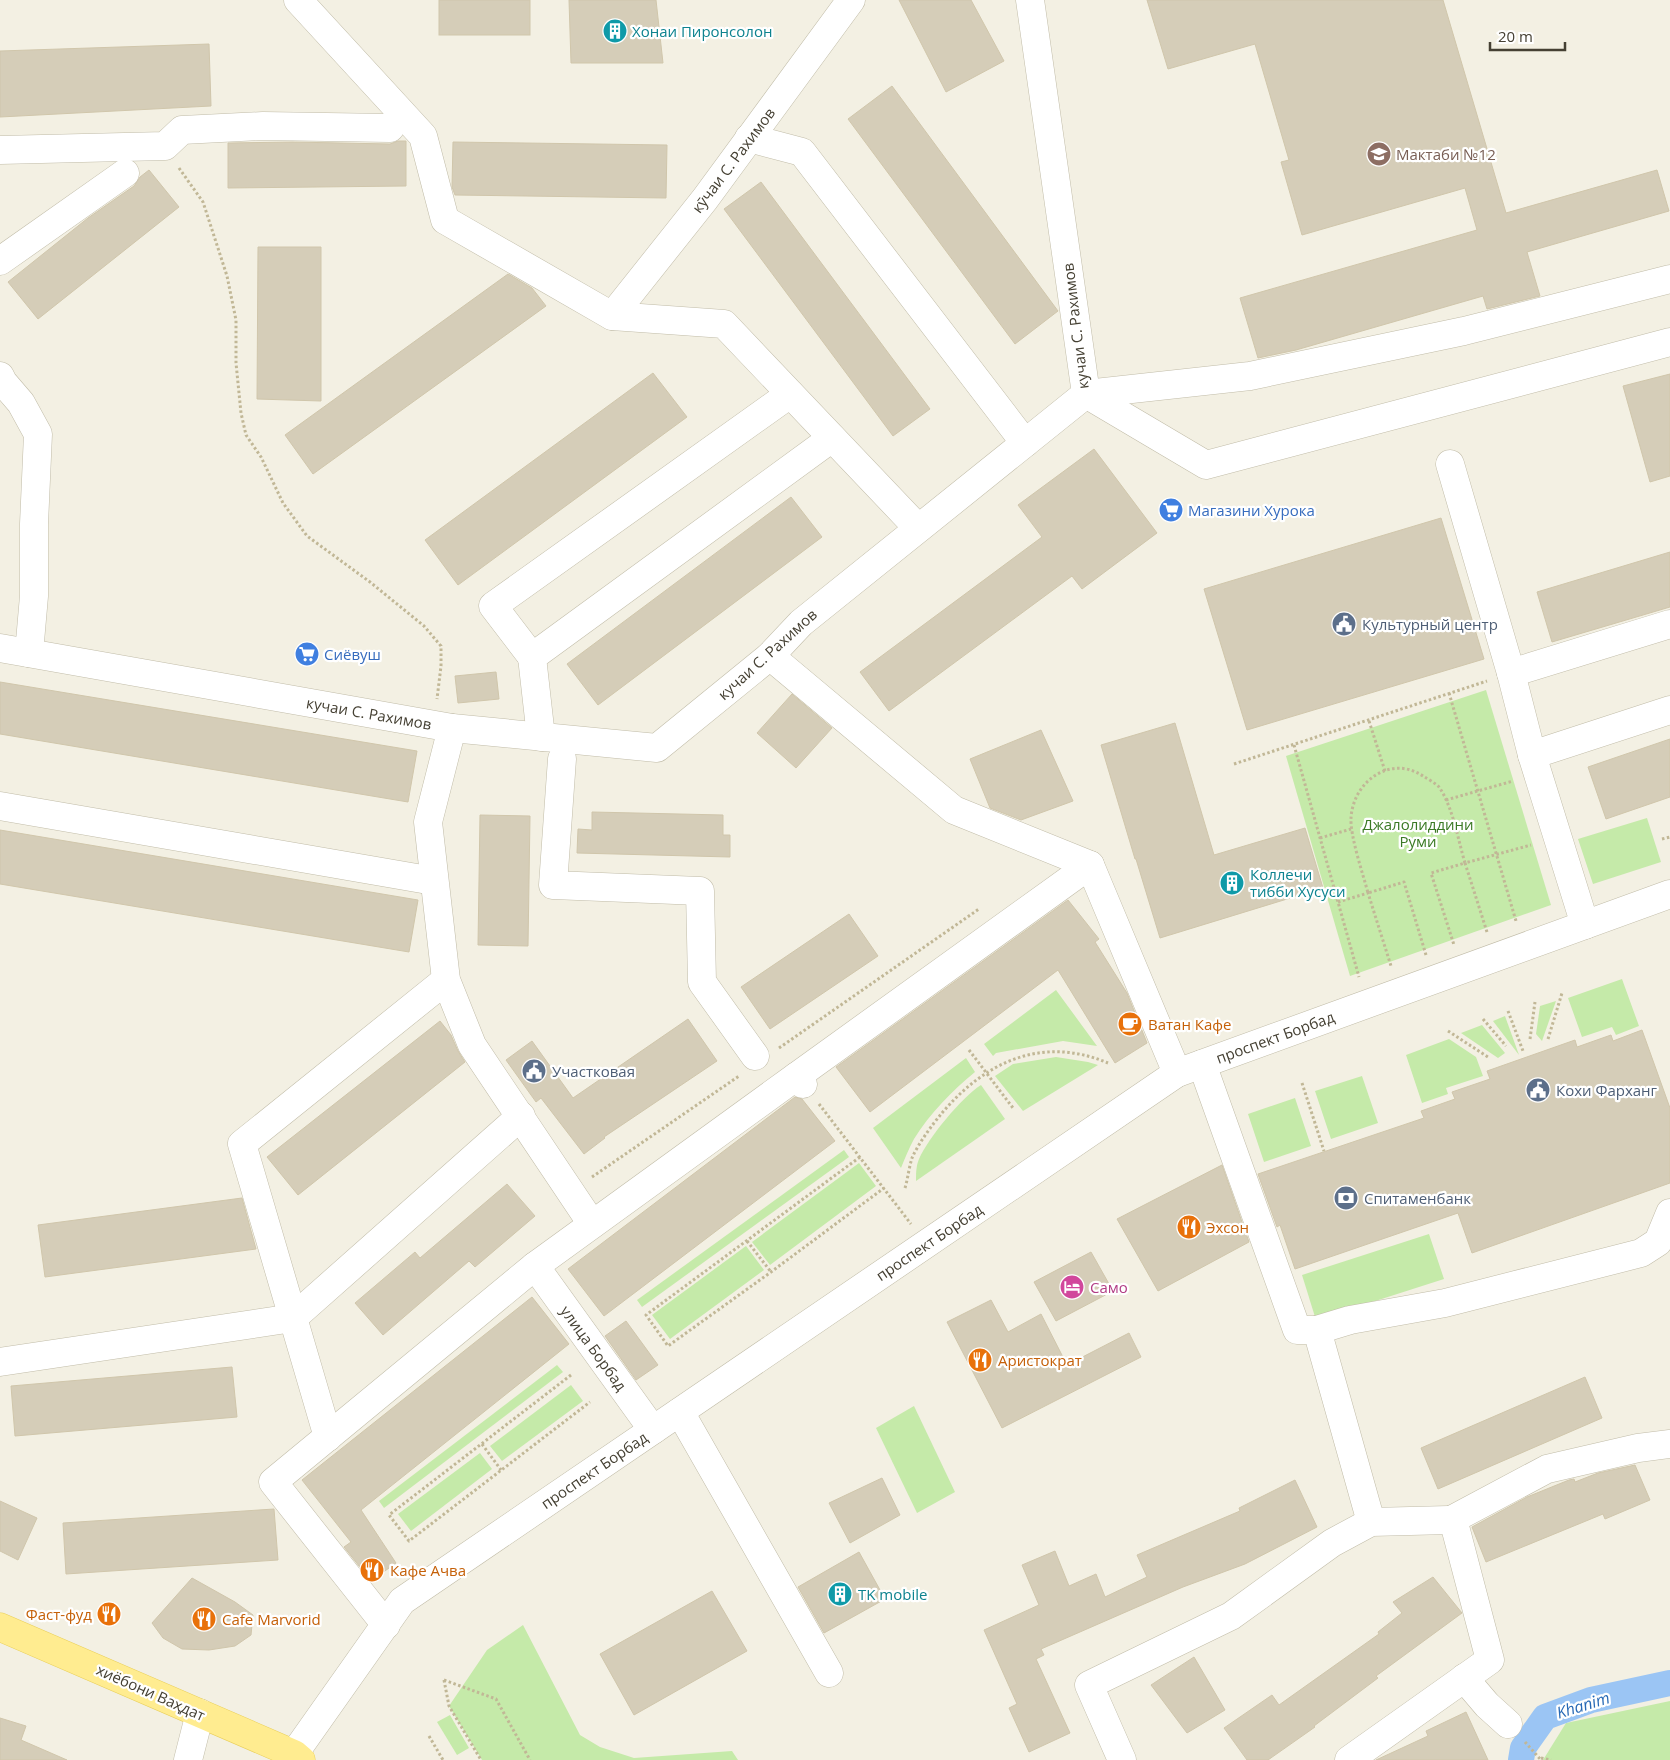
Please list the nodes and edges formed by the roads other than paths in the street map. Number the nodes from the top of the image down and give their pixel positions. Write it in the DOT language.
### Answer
graph roads {
  1 [pos="298,0"];
  2 [pos="851,0"];
  3 [pos="1030,0"];
  4 [pos="390,128"];
  5 [pos="749,138"];
  6 [pos="0,150"];
  7 [pos="125,173"];
  8 [pos="0,261"];
  9 [pos="1670,279"];
  10 [pos="612,316"];
  11 [pos="1670,342"];
  12 [pos="0,376"];
  13 [pos="790,394"];
  14 [pos="1086,394"];
  15 [pos="832,438"];
  16 [pos="1025,443"];
  17 [pos="1450,464"];
  18 [pos="918,528"];
  19 [pos="1670,624"];
  20 [pos="0,648"];
  21 [pos="29,653"];
  22 [pos="770,656"];
  23 [pos="532,657"];
  24 [pos="1511,673"];
  25 [pos="1670,710"];
  26 [pos="441,726"];
  27 [pos="541,737"];
  28 [pos="562,759"];
  29 [pos="1535,764"];
  30 [pos="0,806"];
  31 [pos="1090,865"];
  32 [pos="434,880"];
  33 [pos="1670,894"];
  34 [pos="1585,925"];
  35 [pos="446,980"];
  36 [pos="757,1060"];
  37 [pos="1190,1068"];
  38 [pos="520,1116"];
  39 [pos="1670,1213"];
  40 [pos="592,1224"];
  41 [pos="535,1266"];
  42 [pos="293,1318"];
  43 [pos="1317,1330"];
  44 [pos="0,1362"];
  45 [pos="680,1412"];
  46 [pos="653,1430"];
  47 [pos="328,1437"];
  48 [pos="1670,1444"];
  49 [pos="1449,1520"];
  50 [pos="1371,1522"];
  51 [pos="386,1625"];
  52 [pos="0,1626"];
  53 [pos="829,1673"];
  54 [pos="1464,1678"];
  55 [pos="200,1713"];
  56 [pos="1508,1724"];
  57 [pos="298,1757"];
  58 [pos="188,1760"];
  59 [pos="1122,1760"];
  60 [pos="1349,1760"];
  1 -- 10 [label="street"];
  2 -- 5 [label="street, кӯчаи С. Рахимов"];
  3 -- 14 [label="street, кучаи С. Рахимов"];
  4 -- 6 [label="street"];
  5 -- 10 [label="street, кӯчаи С. Рахимов"];
  5 -- 16 [label="street"];
  7 -- 8 [label="street"];
  9 -- 14 [label="street"];
  10 -- 13 [label="street"];
  11 -- 14 [label="street"];
  12 -- 21 [label="street"];
  13 -- 15 [label="street"];
  13 -- 23 [label="street"];
  14 -- 16 [label="street, кучаи С. Рахимов"];
  15 -- 18 [label="street"];
  15 -- 23 [label="street"];
  16 -- 18 [label="street, кучаи С. Рахимов"];
  17 -- 24 [label="street"];
  18 -- 22 [label="street, кучаи С. Рахимов"];
  19 -- 24 [label="street"];
  20 -- 21 [label="street, кучаи С. Рахимов"];
  21 -- 26 [label="street, кучаи С. Рахимов"];
  22 -- 27 [label="street, кучаи С. Рахимов"];
  22 -- 31 [label="street"];
  23 -- 27 [label="street"];
  24 -- 29 [label="street"];
  25 -- 29 [label="street"];
  26 -- 27 [label="street, кучаи С. Рахимов"];
  26 -- 32 [label="street"];
  28 -- 36 [label="street"];
  29 -- 34 [label="street"];
  30 -- 32 [label="street"];
  31 -- 37 [label="street"];
  31 -- 40 [label="street"];
  32 -- 35 [label="street"];
  33 -- 34 [label="street, проспект Борбад"];
  34 -- 37 [label="street, проспект Борбад"];
  35 -- 38 [label="street"];
  35 -- 42 [label="street"];
  37 -- 43 [label="street"];
  37 -- 45 [label="street, проспект Борбад"];
  38 -- 40 [label="street"];
  38 -- 42 [label="street"];
  39 -- 43 [label="street"];
  40 -- 41 [label="street"];
  41 -- 46 [label="street, улица Борбад"];
  41 -- 47 [label="street"];
  42 -- 44 [label="street"];
  42 -- 47 [label="street"];
  43 -- 50 [label="street"];
  45 -- 46 [label="street, проспект Борбад"];
  45 -- 53 [label="street"];
  46 -- 51 [label="street, проспект Борбад"];
  47 -- 51 [label="street"];
  48 -- 54 [label="street"];
  49 -- 50 [label="street"];
  50 -- 59 [label="street"];
  51 -- 57 [label="street, проспект Борбад"];
  52 -- 55 [label="main road, хиёбони Ваҳдат"];
  54 -- 56 [label="street"];
  54 -- 60 [label="street"];
  55 -- 57 [label="main road, хиёбони Ваҳдат"];
  55 -- 58 [label="street"];
}
